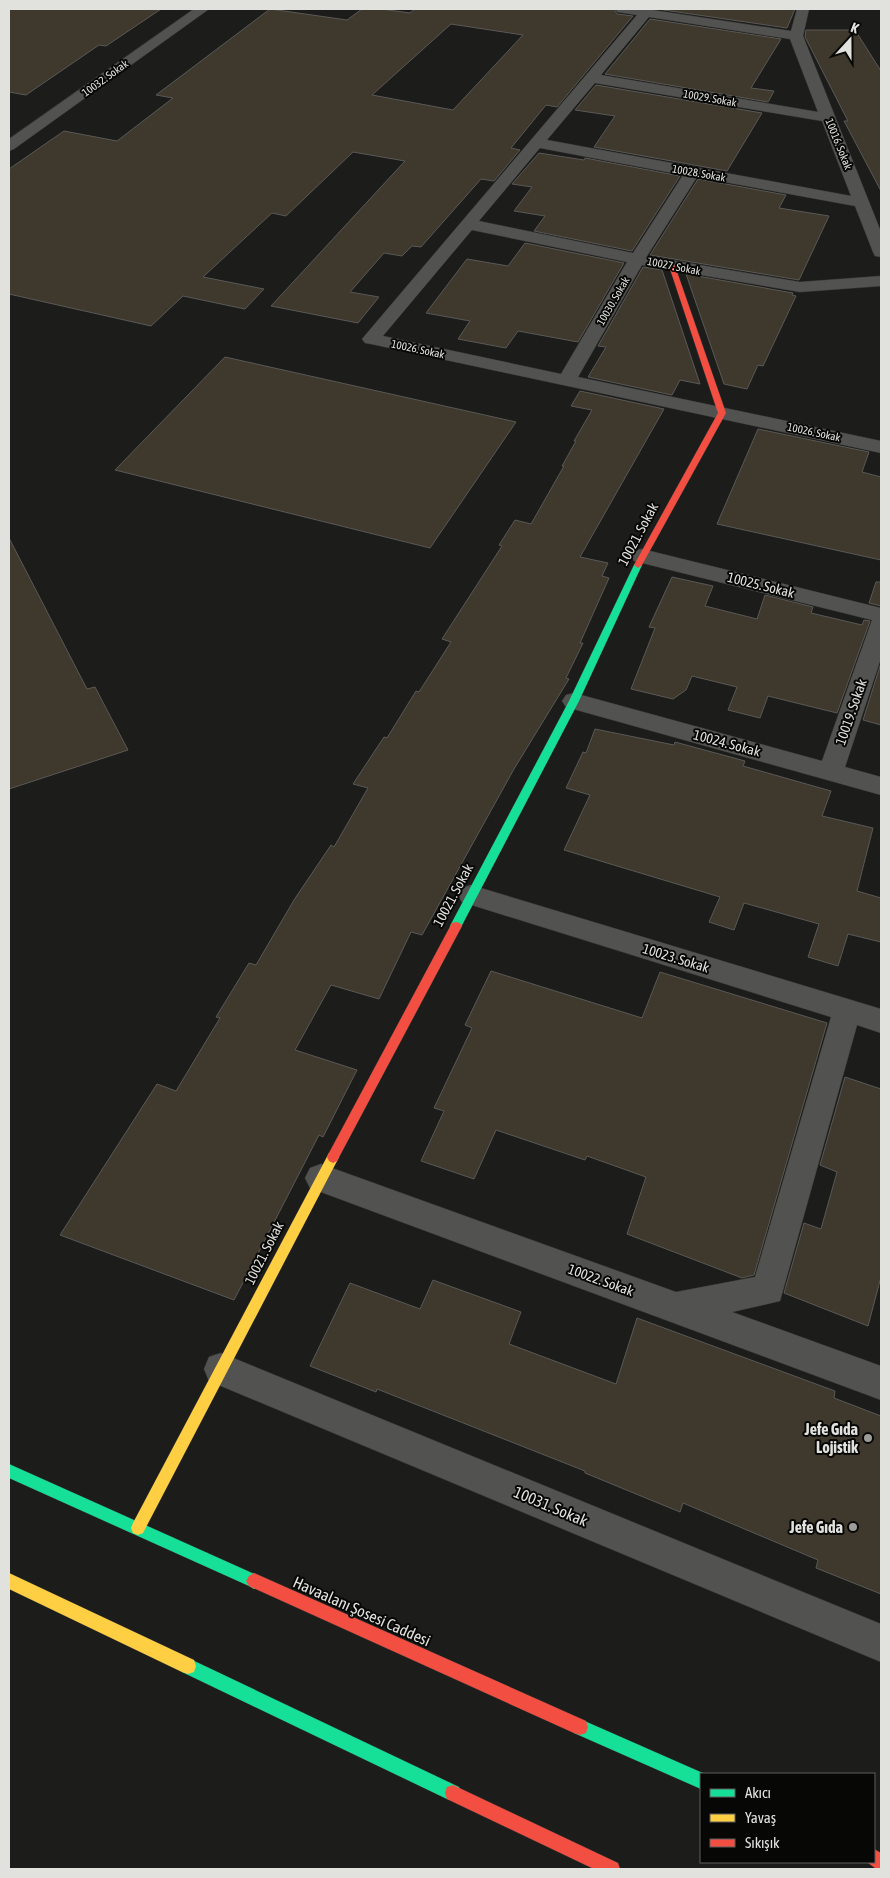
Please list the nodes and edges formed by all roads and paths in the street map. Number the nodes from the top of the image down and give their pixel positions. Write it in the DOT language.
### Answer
graph roads {
  1 [pos="202,9"];
  2 [pos="622,9"];
  3 [pos="803,9"];
  4 [pos="646,12"];
  5 [pos="796,36"];
  6 [pos="591,78"];
  7 [pos="828,118"];
  8 [pos="536,142"];
  9 [pos="9,146"];
  10 [pos="694,172"];
  11 [pos="863,203"];
  12 [pos="468,224"];
  13 [pos="881,252"];
  14 [pos="637,259"];
  15 [pos="672,266"];
  16 [pos="881,281"];
  17 [pos="567,380"];
  18 [pos="722,413"];
  19 [pos="881,447"];
  20 [pos="642,556"];
  21 [pos="881,615"];
  22 [pos="881,624"];
  23 [pos="574,701"];
  24 [pos="831,772"];
  25 [pos="881,786"];
  26 [pos="470,894"];
  27 [pos="847,1011"];
  28 [pos="881,1021"];
  29 [pos="321,1178"];
  30 [pos="676,1308"];
  31 [pos="221,1369"];
  32 [pos="881,1384"];
  33 [pos="9,1471"];
  34 [pos="138,1528"];
  35 [pos="9,1581"];
  36 [pos="881,1643"];
  37 [pos="700,1781"];
  38 [pos="612,1869"];
  1 -- 9 [label="street, 10032. Sokak"];
  2 -- 4 [label="street"];
  3 -- 5 [label="street"];
  4 -- 5 [label="street"];
  4 -- 6 [label="street, 10026. Sokak"];
  5 -- 7 [label="street, 10016. Sokak"];
  6 -- 7 [label="street, 10029. Sokak"];
  6 -- 8 [label="street, 10026. Sokak"];
  7 -- 11 [label="street, 10016. Sokak"];
  8 -- 10 [label="street, 10028. Sokak"];
  8 -- 12 [label="street, 10026. Sokak"];
  10 -- 11 [label="street, 10028. Sokak"];
  10 -- 14 [label="street, 10030. Sokak"];
  11 -- 13 [label="street, 10016. Sokak"];
  12 -- 14 [label="street, 10027. Sokak"];
  12 -- 17 [label="street, 10026. Sokak"];
  14 -- 15 [label="street, 10027. Sokak"];
  14 -- 17 [label="street, 10030. Sokak"];
  15 -- 16 [label="street, 10027. Sokak"];
  15 -- 18 [label="street"];
  17 -- 18 [label="street, 10026. Sokak"];
  18 -- 19 [label="street, 10026. Sokak"];
  18 -- 20 [label="street, 10021. Sokak"];
  20 -- 21 [label="street, 10025. Sokak"];
  20 -- 23 [label="street, 10021. Sokak"];
  22 -- 24 [label="street, 10019. Sokak"];
  23 -- 24 [label="street, 10024. Sokak"];
  23 -- 26 [label="street, 10021. Sokak"];
  24 -- 25 [label="street, 10024. Sokak"];
  26 -- 27 [label="street, 10023. Sokak"];
  26 -- 29 [label="street, 10021. Sokak"];
  27 -- 28 [label="street, 10023. Sokak"];
  27 -- 30 [label="street"];
  29 -- 30 [label="street, 10022. Sokak"];
  29 -- 31 [label="street, 10021. Sokak"];
  30 -- 32 [label="street, 10022. Sokak"];
  31 -- 34 [label="street, 10021. Sokak"];
  31 -- 36 [label="street, 10031. Sokak"];
  33 -- 34 [label="street, Havaalanı Şosesi Caddesi"];
  34 -- 37 [label="street, Havaalanı Şosesi Caddesi"];
  35 -- 38 [label="street"];
}
